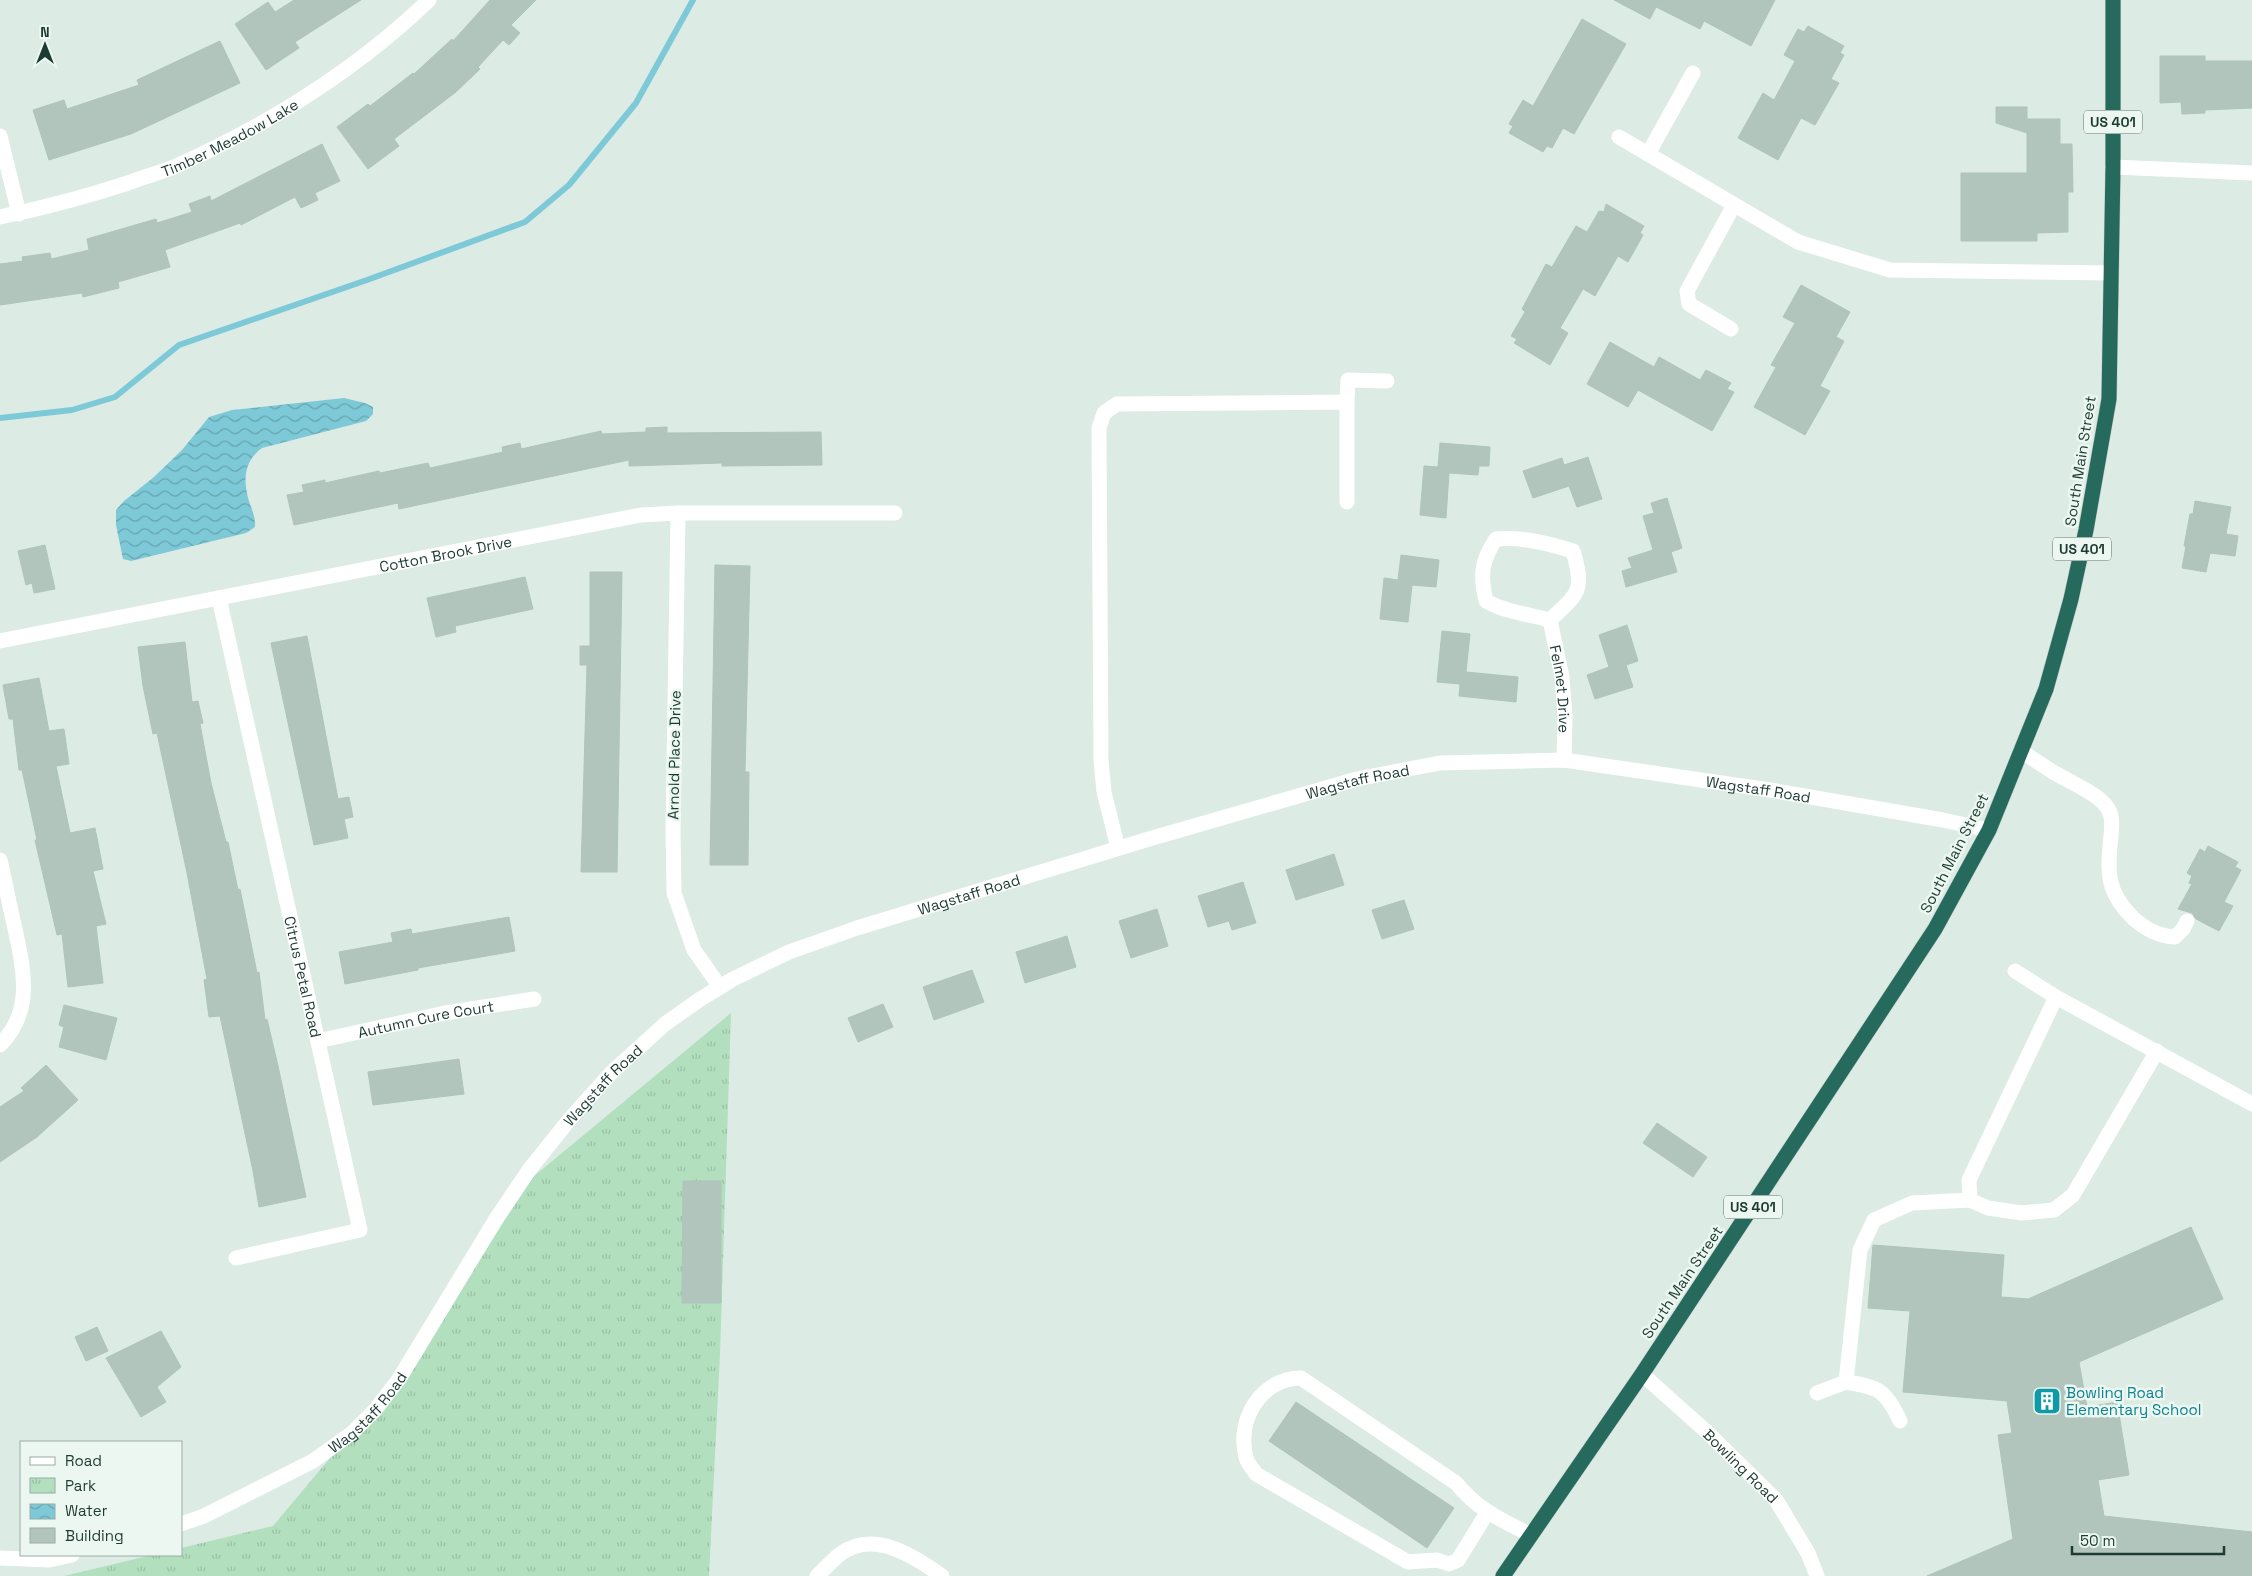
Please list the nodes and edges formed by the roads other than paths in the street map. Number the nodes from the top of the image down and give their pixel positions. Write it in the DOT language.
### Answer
graph roads {
  1 [pos="429,0"];
  2 [pos="2113,0"];
  3 [pos="1693,73"];
  4 [pos="0,136"];
  5 [pos="1619,137"];
  6 [pos="1648,154"];
  7 [pos="2113,167"];
  8 [pos="2252,173"];
  9 [pos="1734,205"];
  10 [pos="19,214"];
  11 [pos="0,217"];
  12 [pos="2111,273"];
  13 [pos="1731,329"];
  14 [pos="1386,381"];
  15 [pos="1347,402"];
  16 [pos="1347,502"];
  17 [pos="678,513"];
  18 [pos="894,513"];
  19 [pos="219,598"];
  20 [pos="1550,620"];
  21 [pos="0,641"];
  22 [pos="2021,751"];
  23 [pos="1564,760"];
  24 [pos="1989,830"];
  25 [pos="1118,848"];
  26 [pos="0,860"];
  27 [pos="2187,921"];
  28 [pos="2015,971"];
  29 [pos="720,987"];
  30 [pos="2056,997"];
  31 [pos="534,999"];
  32 [pos="318,1041"];
  33 [pos="0,1045"];
  34 [pos="2157,1051"];
  35 [pos="2252,1104"];
  36 [pos="1970,1200"];
  37 [pos="236,1258"];
  38 [pos="1642,1374"];
  39 [pos="1846,1382"];
  40 [pos="1817,1394"];
  41 [pos="1900,1421"];
  42 [pos="1487,1513"];
  43 [pos="182,1524"];
  44 [pos="1531,1535"];
  45 [pos="67,1556"];
  46 [pos="0,1558"];
  47 [pos="817,1576"];
  48 [pos="942,1576"];
  49 [pos="1503,1576"];
  50 [pos="1817,1576"];
  1 -- 10 [label="street, Timber Meadow Lake"];
  2 -- 7 [label="highway, South Main Street / US 401"];
  3 -- 6 [label="street"];
  4 -- 10 [label="street"];
  5 -- 6 [label="street"];
  6 -- 9 [label="street"];
  7 -- 8 [label="street"];
  7 -- 12 [label="highway, South Main Street / US 401"];
  9 -- 12 [label="street"];
  9 -- 13 [label="street"];
  10 -- 11 [label="street, Timber Meadow Lake"];
  12 -- 22 [label="highway, South Main Street / US 401"];
  14 -- 15 [label="street"];
  15 -- 16 [label="street"];
  15 -- 25 [label="street"];
  17 -- 18 [label="street, Cotton Brook Drive"];
  17 -- 19 [label="street, Cotton Brook Drive"];
  17 -- 29 [label="street, Arnold Place Drive"];
  19 -- 21 [label="street, Cotton Brook Drive"];
  19 -- 32 [label="street, Citrus Petal Road"];
  20 -- 20 [label="street"];
  20 -- 23 [label="street, Felmet Drive"];
  22 -- 24 [label="highway, South Main Street / US 401"];
  22 -- 27 [label="street"];
  23 -- 24 [label="street, Wagstaff Road"];
  23 -- 25 [label="street, Wagstaff Road"];
  24 -- 38 [label="highway, South Main Street / US 401"];
  25 -- 29 [label="street, Wagstaff Road"];
  26 -- 33 [label="street"];
  28 -- 30 [label="street"];
  29 -- 43 [label="street, Wagstaff Road"];
  30 -- 34 [label="street"];
  30 -- 36 [label="street"];
  31 -- 32 [label="street, Autumn Cure Court"];
  32 -- 37 [label="street, Citrus Petal Road"];
  34 -- 35 [label="street"];
  34 -- 36 [label="street"];
  36 -- 39 [label="street"];
  38 -- 44 [label="highway, South Main Street / US 401"];
  38 -- 50 [label="street, Bowling Road"];
  39 -- 40 [label="street"];
  39 -- 41 [label="street"];
  42 -- 42 [label="street"];
  42 -- 44 [label="street"];
  44 -- 49 [label="highway, South Main Street / US 401"];
  45 -- 46 [label="street"];
  47 -- 48 [label="street"];
}
